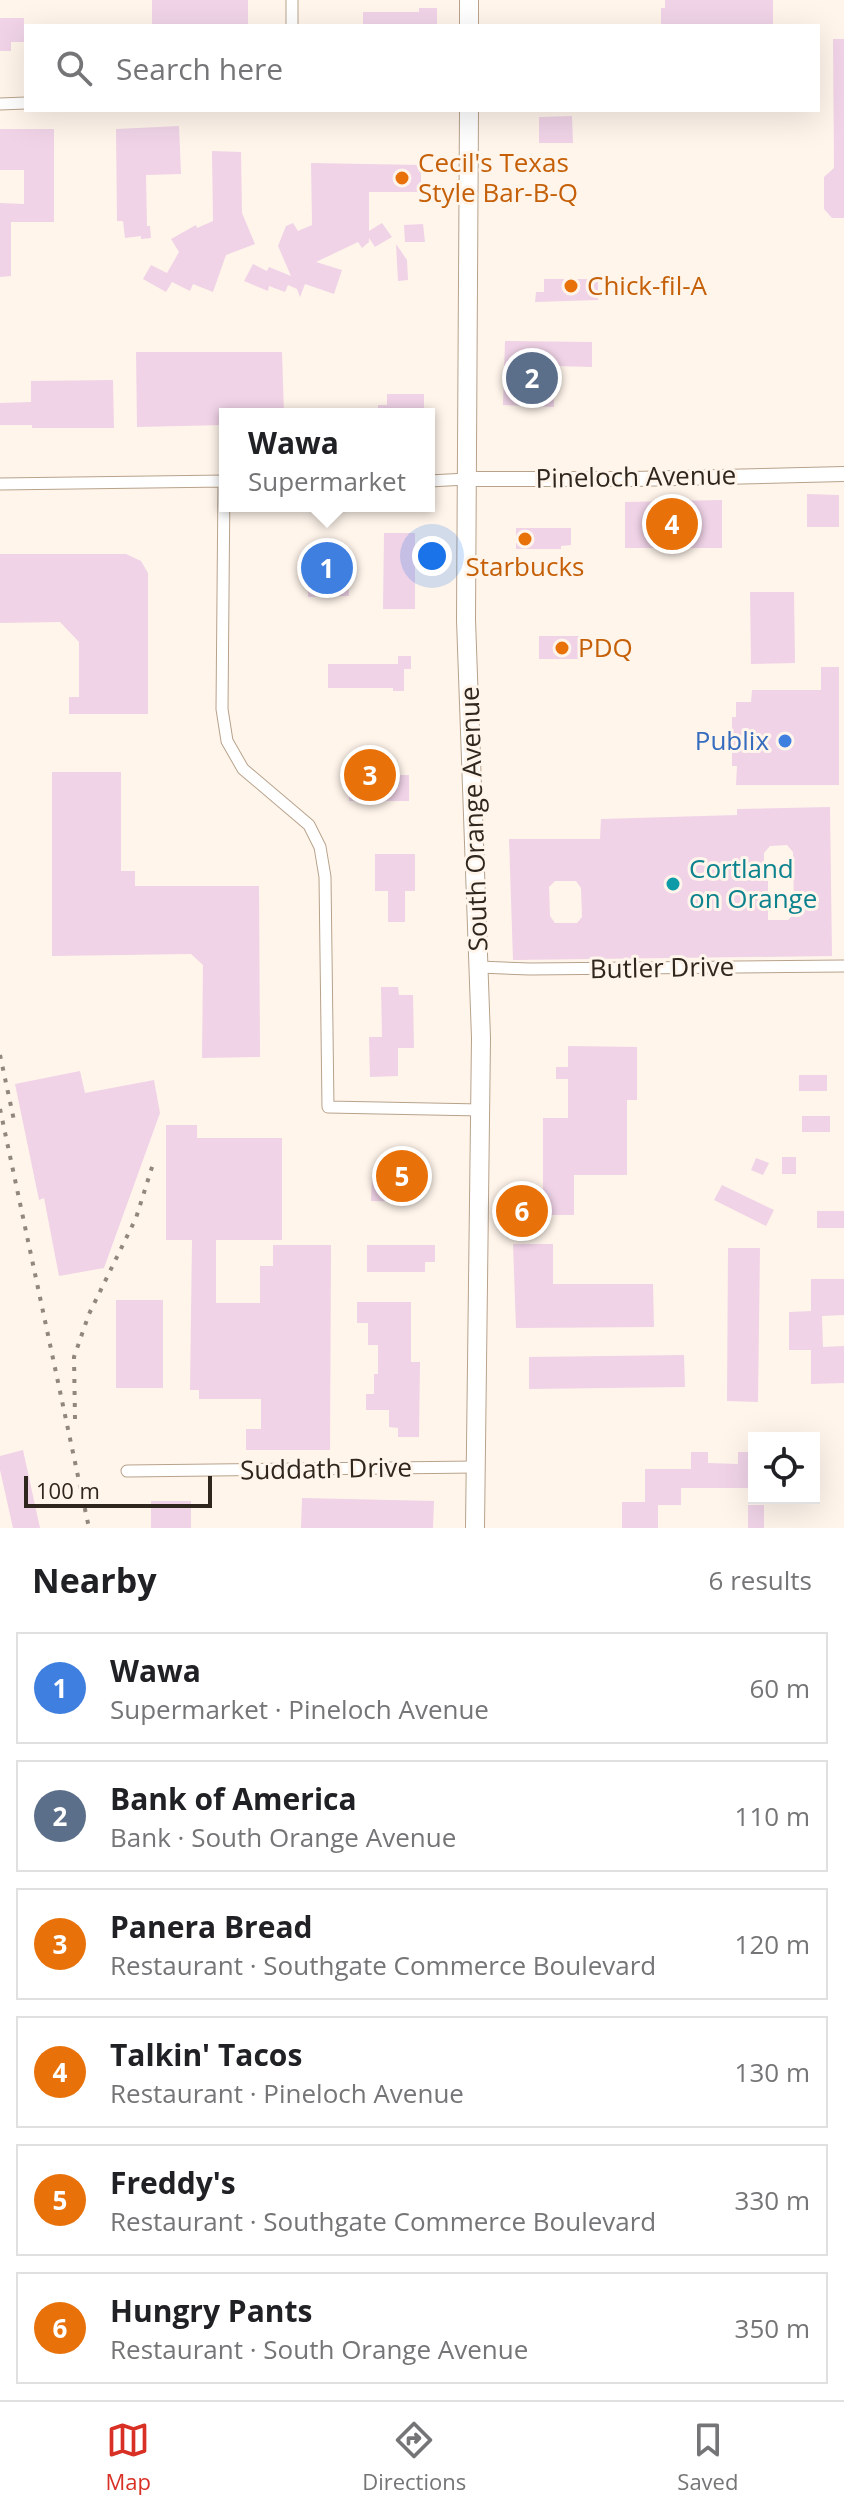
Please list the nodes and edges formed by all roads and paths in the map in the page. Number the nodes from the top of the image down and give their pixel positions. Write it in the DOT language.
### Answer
graph roads {
  1 [pos="292,0"];
  2 [pos="469,0"];
  3 [pos="292,24"];
  4 [pos="469,24"];
  5 [pos="24,103"];
  6 [pos="0,104"];
  7 [pos="469,112"];
  8 [pos="844,474"];
  9 [pos="467,479"];
  10 [pos="219,481"];
  11 [pos="435,481"];
  12 [pos="0,484"];
  13 [pos="224,512"];
  14 [pos="844,966"];
  15 [pos="479,967"];
  16 [pos="481,1110"];
  17 [pos="476,1467"];
  18 [pos="127,1471"];
  19 [pos="475,1528"];
  1 -- 3 [label="street"];
  2 -- 4 [label="main road"];
  5 -- 6 [label="street"];
  7 -- 9 [label="main road, South Orange Avenue"];
  8 -- 9 [label="street, Pineloch Avenue"];
  9 -- 11 [label="street, Pineloch Avenue"];
  9 -- 15 [label="main road, South Orange Avenue"];
  10 -- 12 [label="street"];
  13 -- 16 [label="street"];
  14 -- 15 [label="street, Butler Drive"];
  15 -- 16 [label="main road, South Orange Avenue"];
  16 -- 17 [label="main road, South Orange Avenue"];
  17 -- 18 [label="street, Suddath Drive"];
  17 -- 19 [label="main road, South Orange Avenue"];
}
